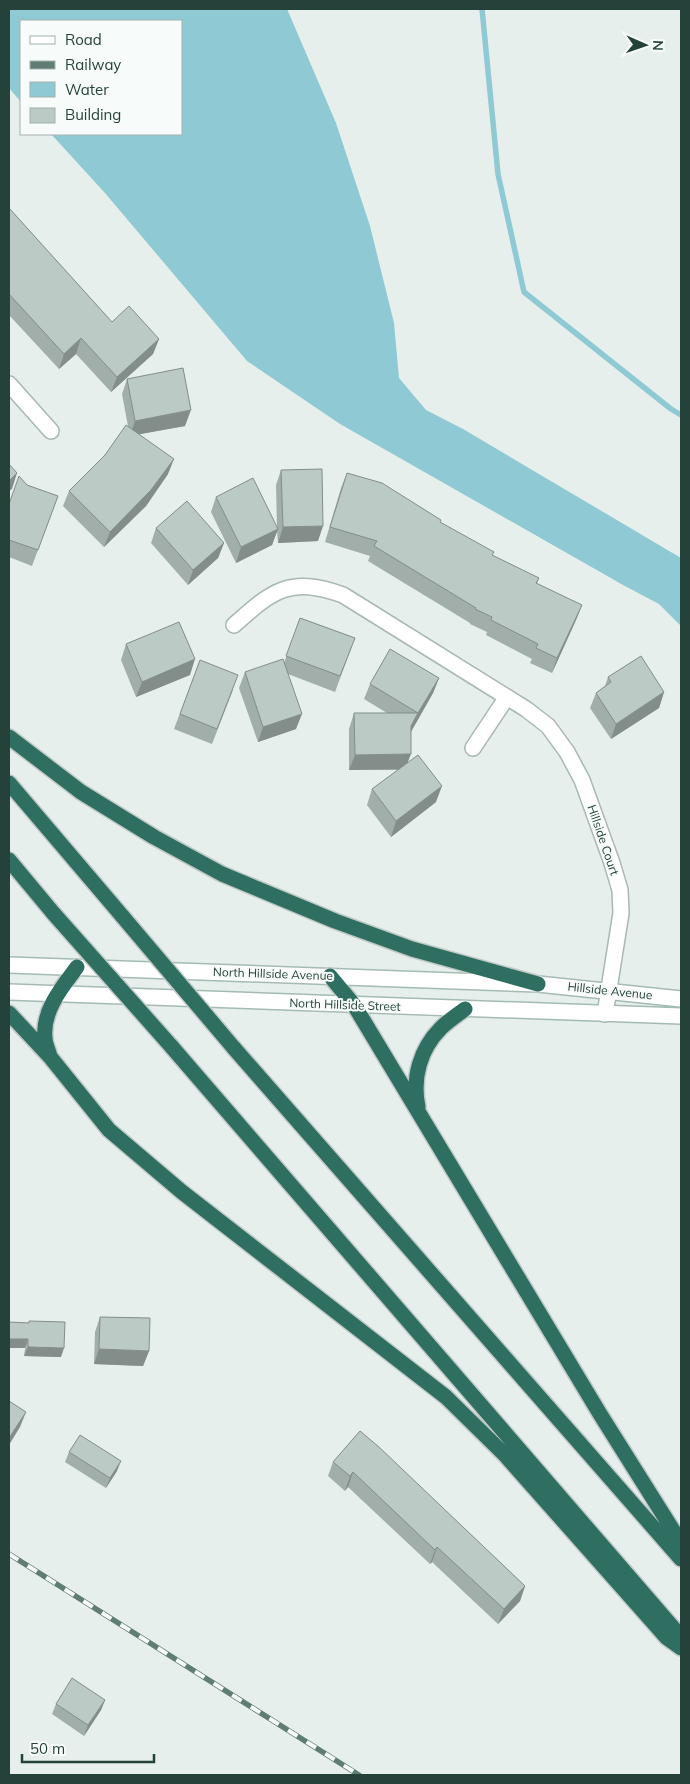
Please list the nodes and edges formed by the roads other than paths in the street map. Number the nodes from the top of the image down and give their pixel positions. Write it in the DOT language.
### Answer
graph roads {
  1 [pos="9,384"];
  2 [pos="52,431"];
  3 [pos="234,625"];
  4 [pos="507,697"];
  5 [pos="9,737"];
  6 [pos="473,748"];
  7 [pos="9,782"];
  8 [pos="9,860"];
  9 [pos="9,965"];
  10 [pos="77,967"];
  11 [pos="330,976"];
  12 [pos="538,984"];
  13 [pos="608,991"];
  14 [pos="9,992"];
  15 [pos="58,994"];
  16 [pos="681,998"];
  17 [pos="354,1005"];
  18 [pos="466,1009"];
  19 [pos="9,1013"];
  20 [pos="605,1014"];
  21 [pos="681,1016"];
  22 [pos="51,1058"];
  23 [pos="420,1113"];
  24 [pos="681,1543"];
  25 [pos="681,1559"];
  26 [pos="681,1637"];
  27 [pos="681,1648"];
  1 -- 2 [label="main road"];
  3 -- 4 [label="main road, Hillside Court"];
  4 -- 6 [label="main road"];
  4 -- 13 [label="main road, Hillside Court"];
  5 -- 12 [label="highway"];
  7 -- 25 [label="highway, bridge"];
  8 -- 26 [label="highway, bridge"];
  9 -- 10 [label="main road, North Hillside Avenue"];
  10 -- 11 [label="main road, North Hillside Avenue"];
  10 -- 15 [label="highway"];
  11 -- 12 [label="main road, North Hillside Avenue"];
  11 -- 17 [label="highway"];
  12 -- 13 [label="main road, Hillside Avenue"];
  13 -- 16 [label="main road, Hillside Avenue"];
  13 -- 20 [label="main road, Hillside Court"];
  14 -- 15 [label="main road, North Hillside Street"];
  15 -- 17 [label="main road, North Hillside Street"];
  15 -- 22 [label="highway"];
  17 -- 18 [label="main road, North Hillside Street"];
  17 -- 23 [label="highway"];
  18 -- 20 [label="main road, North Hillside Street"];
  18 -- 23 [label="highway"];
  19 -- 22 [label="highway"];
  20 -- 21 [label="main road, North Hillside Street"];
  22 -- 27 [label="highway"];
  23 -- 24 [label="highway"];
}
